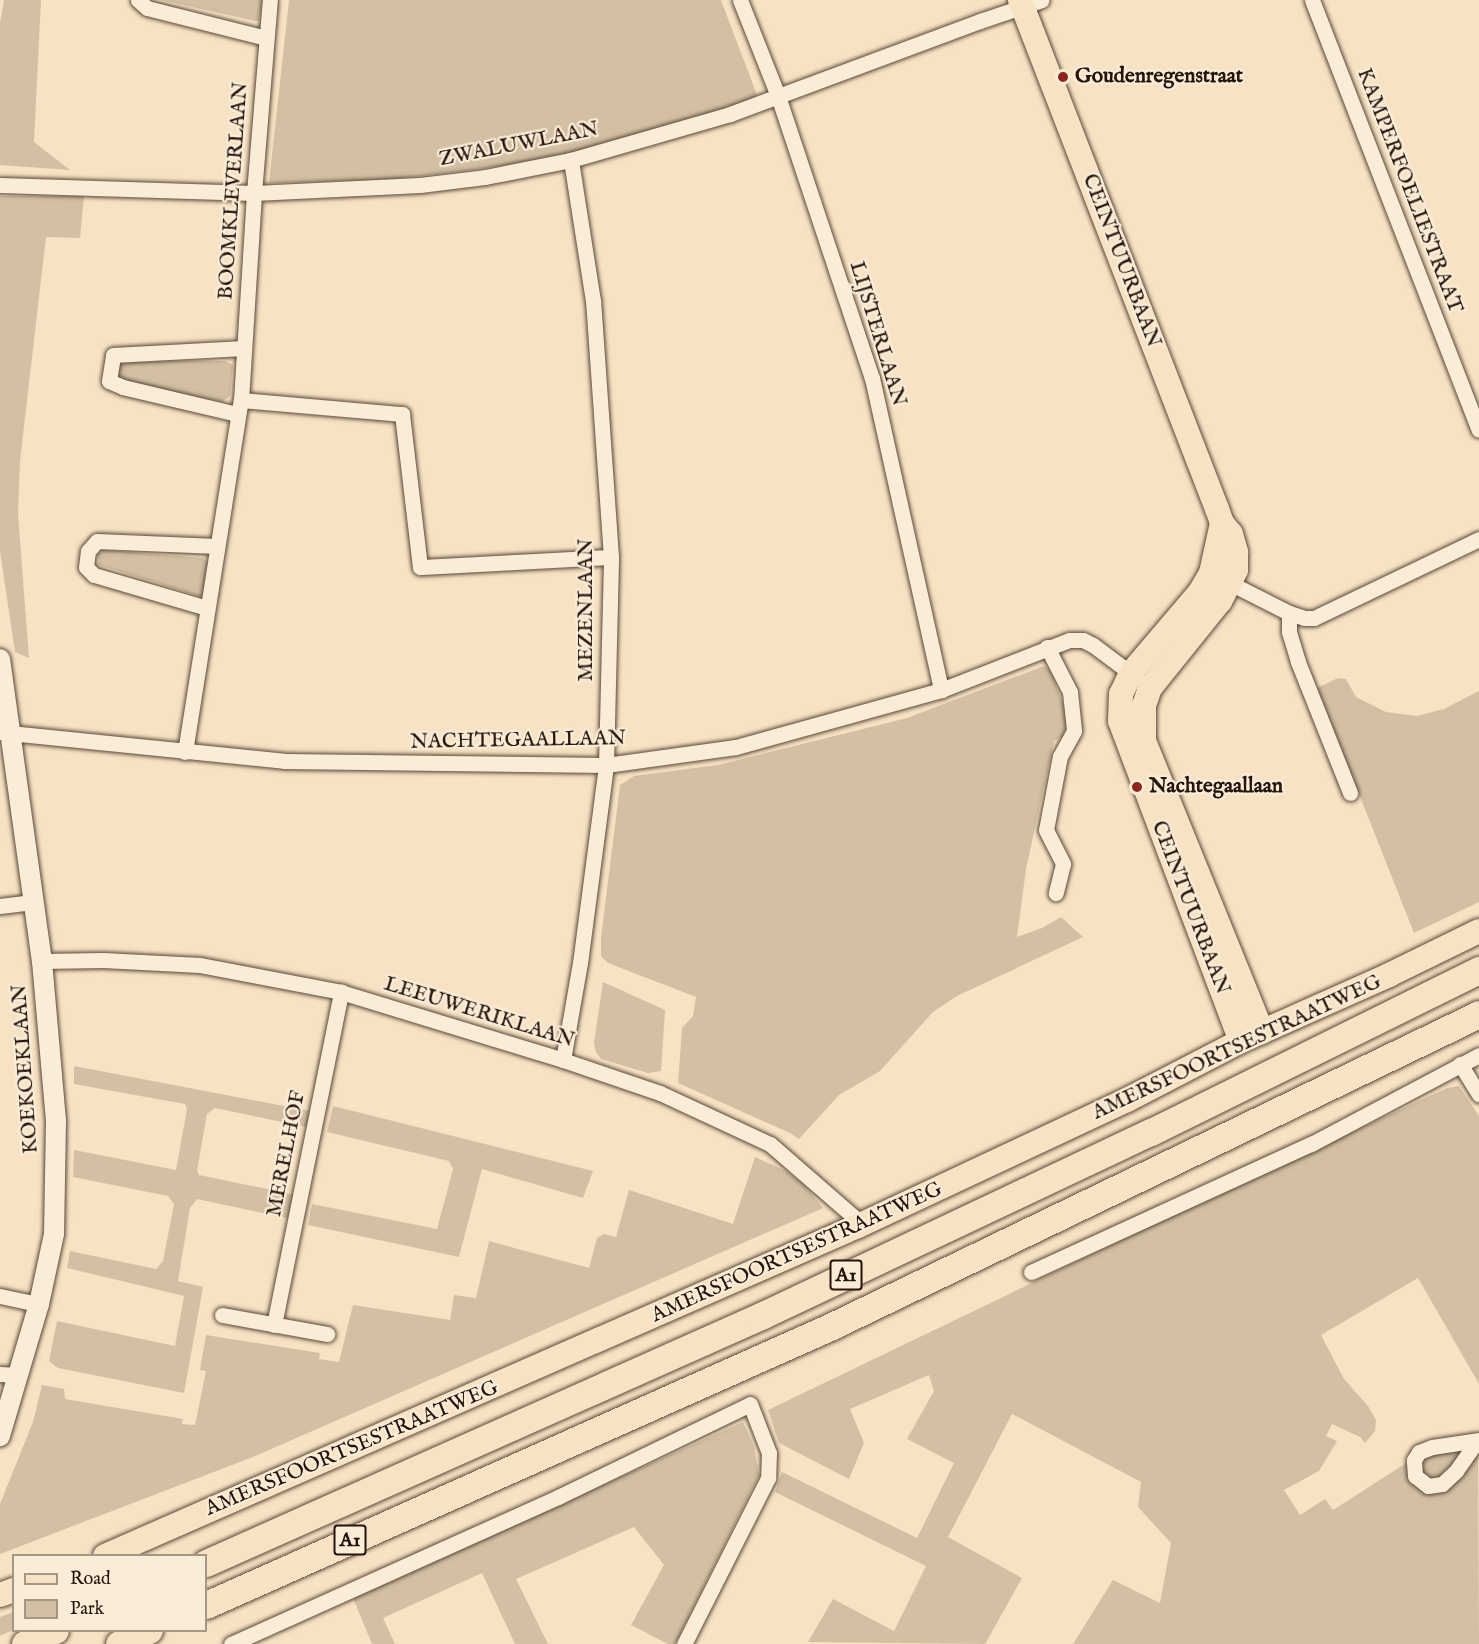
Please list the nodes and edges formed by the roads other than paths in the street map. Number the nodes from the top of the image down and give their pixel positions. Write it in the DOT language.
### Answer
graph roads {
  1 [pos="138,0"];
  2 [pos="270,0"];
  3 [pos="740,0"];
  4 [pos="1312,0"];
  5 [pos="1028,3"];
  6 [pos="266,38"];
  7 [pos="778,96"];
  8 [pos="571,160"];
  9 [pos="0,185"];
  10 [pos="254,193"];
  11 [pos="244,348"];
  12 [pos="239,407"];
  13 [pos="1479,430"];
  14 [pos="1479,539"];
  15 [pos="217,546"];
  16 [pos="611,557"];
  17 [pos="1221,579"];
  18 [pos="207,608"];
  19 [pos="1289,613"];
  20 [pos="1047,647"];
  21 [pos="0,659"];
  22 [pos="1131,673"];
  23 [pos="1150,688"];
  24 [pos="941,690"];
  25 [pos="5,733"];
  26 [pos="185,752"];
  27 [pos="606,765"];
  28 [pos="1350,793"];
  29 [pos="1056,893"];
  30 [pos="33,902"];
  31 [pos="0,906"];
  32 [pos="1479,931"];
  33 [pos="42,961"];
  34 [pos="1479,969"];
  35 [pos="341,992"];
  36 [pos="1479,1014"];
  37 [pos="1252,1037"];
  38 [pos="1479,1055"];
  39 [pos="563,1060"];
  40 [pos="1460,1064"];
  41 [pos="1479,1094"];
  42 [pos="858,1226"];
  43 [pos="1031,1272"];
  44 [pos="0,1296"];
  45 [pos="39,1304"];
  46 [pos="222,1315"];
  47 [pos="274,1324"];
  48 [pos="327,1334"];
  49 [pos="9,1375"];
  50 [pos="0,1436"];
  51 [pos="110,1554"];
  52 [pos="207,1563"];
  53 [pos="207,1605"];
  54 [pos="51,1632"];
  55 [pos="145,1632"];
  56 [pos="25,1644"];
  57 [pos="119,1644"];
  58 [pos="231,1644"];
  59 [pos="684,1644"];
  1 -- 6 [label="street"];
  2 -- 6 [label="street, BOOMKLEVERLAAN"];
  3 -- 7 [label="street, LIJSTERLAAN"];
  4 -- 13 [label="street, KAMPERFOELIESTRAAT"];
  5 -- 7 [label="street, ZWALUWLAAN"];
  5 -- 17 [label="main road, CEINTUURBAAN"];
  6 -- 10 [label="street, BOOMKLEVERLAAN"];
  7 -- 8 [label="street, ZWALUWLAAN"];
  7 -- 24 [label="street, LIJSTERLAAN"];
  8 -- 10 [label="street, ZWALUWLAAN"];
  8 -- 16 [label="street, MEZENLAAN"];
  9 -- 10 [label="street, ZWALUWLAAN"];
  10 -- 11 [label="street, BOOMKLEVERLAAN"];
  11 -- 12 [label="street, BOOMKLEVERLAAN"];
  11 -- 12 [label="street"];
  12 -- 15 [label="street, BOOMKLEVERLAAN"];
  12 -- 16 [label="street"];
  14 -- 19 [label="street"];
  15 -- 18 [label="street, BOOMKLEVERLAAN"];
  15 -- 18 [label="street"];
  16 -- 27 [label="street, MEZENLAAN"];
  17 -- 19 [label="street"];
  17 -- 22 [label="main road, CEINTUURBAAN"];
  17 -- 23 [label="main road, CEINTUURBAAN"];
  18 -- 26 [label="street, BOOMKLEVERLAAN"];
  19 -- 28 [label="street"];
  20 -- 22 [label="street, NACHTEGAALLAAN"];
  20 -- 24 [label="street, NACHTEGAALLAAN"];
  20 -- 29 [label="street"];
  21 -- 25 [label="street, KOEKOEKLAAN"];
  22 -- 23 [label="street, NACHTEGAALLAAN"];
  22 -- 37 [label="main road, CEINTUURBAAN"];
  23 -- 37 [label="main road, CEINTUURBAAN"];
  24 -- 27 [label="street, NACHTEGAALLAAN"];
  25 -- 26 [label="street, NACHTEGAALLAAN"];
  25 -- 30 [label="street, KOEKOEKLAAN"];
  26 -- 27 [label="street, NACHTEGAALLAAN"];
  27 -- 39 [label="street, MEZENLAAN"];
  30 -- 31 [label="street"];
  30 -- 33 [label="street, KOEKOEKLAAN"];
  32 -- 37 [label="main road, AMERSFOORTSESTRAATWEG"];
  33 -- 35 [label="street, LEEUWERIKLAAN"];
  33 -- 45 [label="street, KOEKOEKLAAN"];
  34 -- 52 [label="highway, A1"];
  35 -- 39 [label="street, LEEUWERIKLAAN"];
  35 -- 47 [label="street, MERELHOF"];
  36 -- 53 [label="highway, A1"];
  37 -- 42 [label="main road, AMERSFOORTSESTRAATWEG"];
  38 -- 40 [label="street"];
  39 -- 42 [label="street, LEEUWERIKLAAN"];
  40 -- 41 [label="street"];
  40 -- 43 [label="street"];
  42 -- 51 [label="main road, AMERSFOORTSESTRAATWEG"];
  44 -- 45 [label="street"];
  45 -- 49 [label="street, KOEKOEKLAAN"];
  46 -- 47 [label="street"];
  47 -- 48 [label="street"];
  49 -- 50 [label="street, KOEKOEKLAAN"];
  54 -- 56 [label="highway"];
  55 -- 57 [label="highway"];
  58 -- 59 [label="street"];
}
